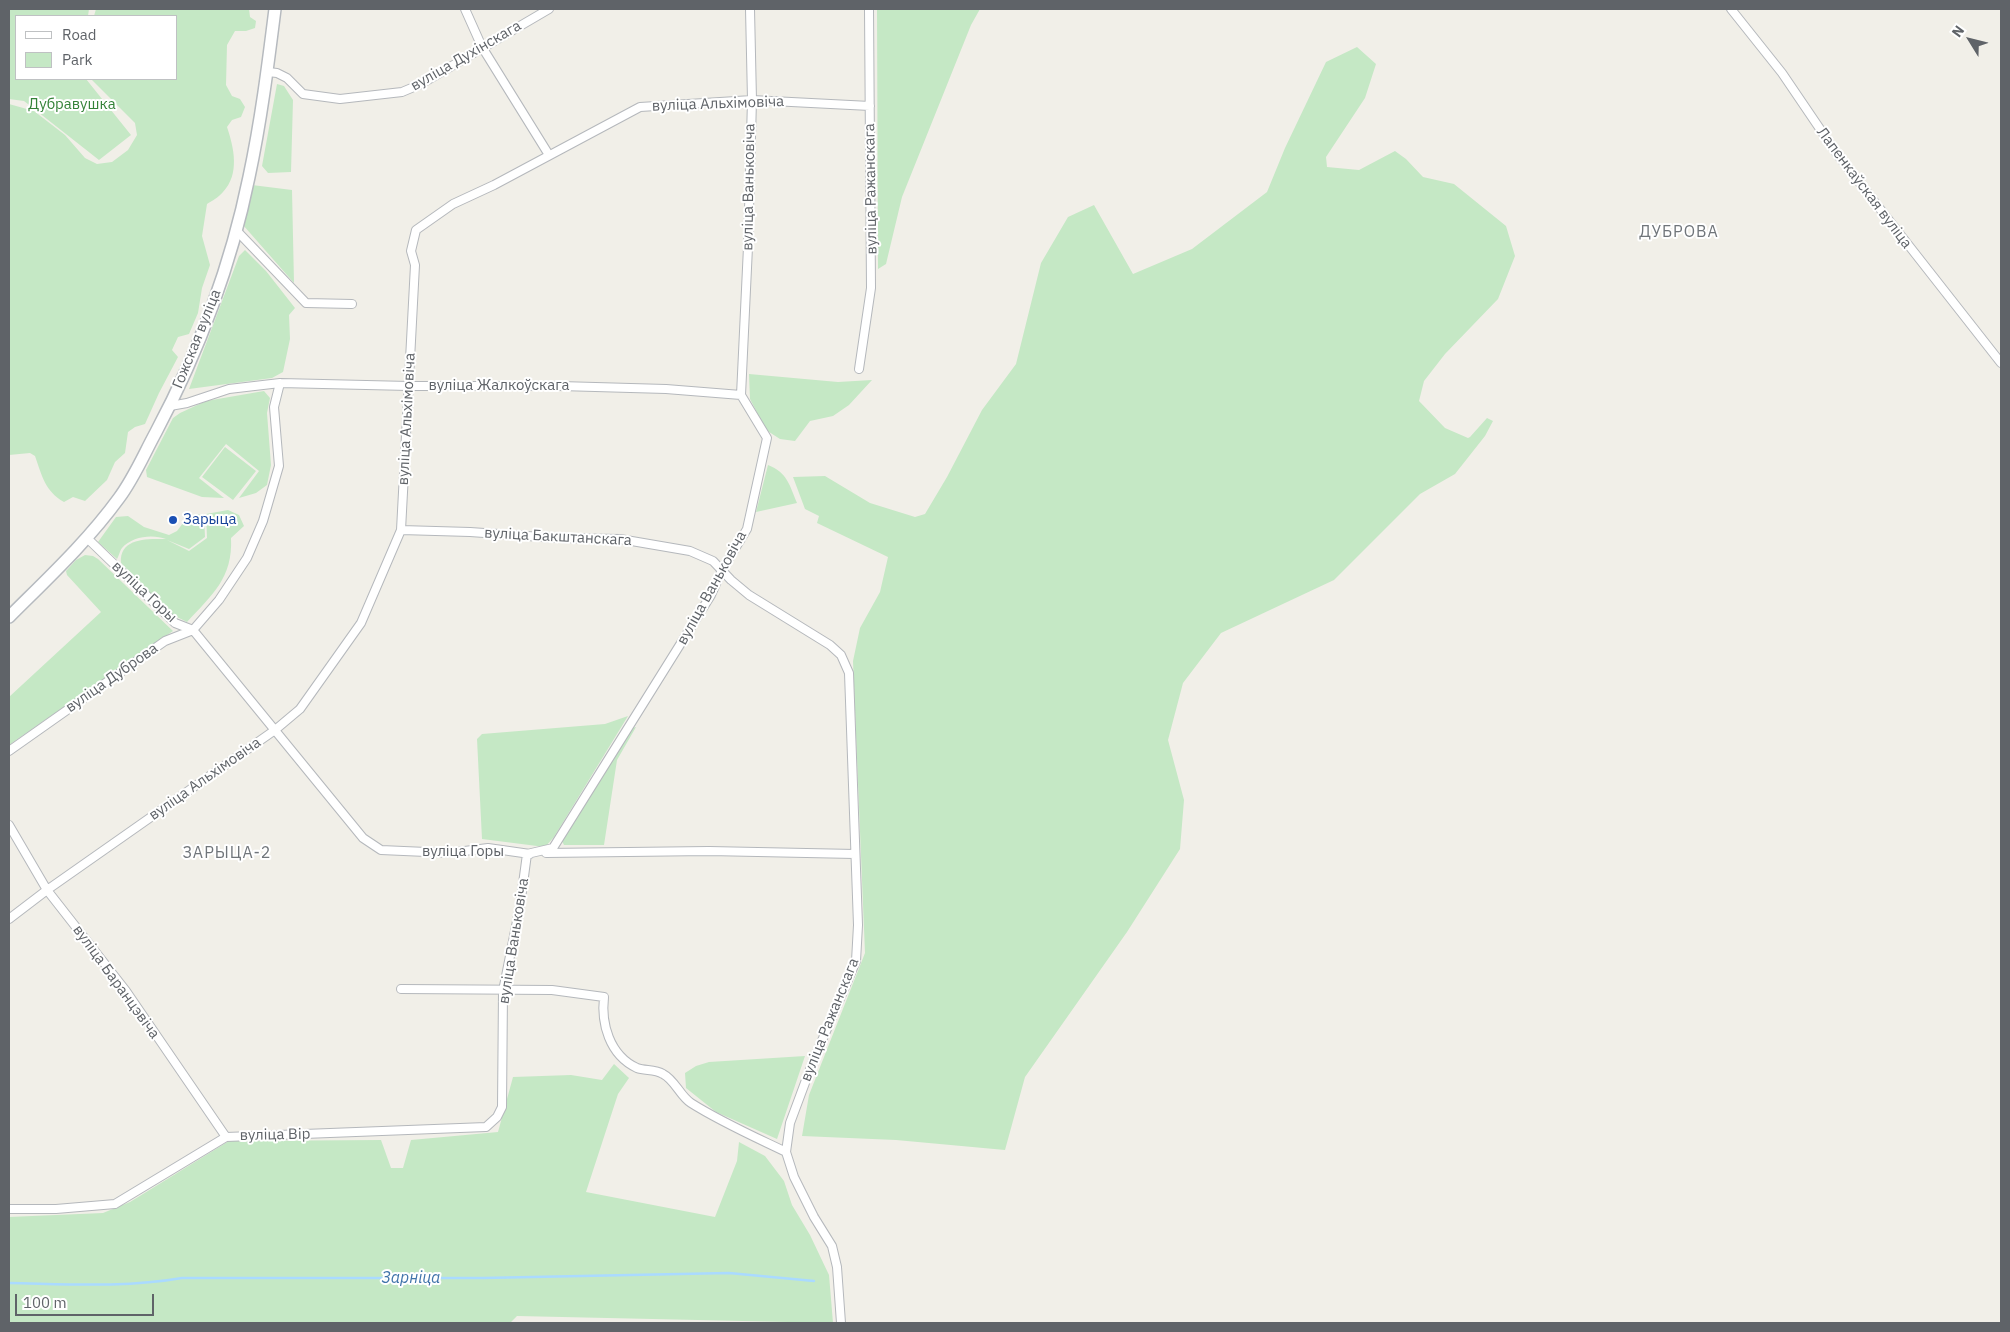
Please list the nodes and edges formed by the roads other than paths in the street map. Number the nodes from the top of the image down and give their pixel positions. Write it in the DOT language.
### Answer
graph roads {
  1 [pos="275,9"];
  2 [pos="465,9"];
  3 [pos="549,9"];
  4 [pos="750,9"];
  5 [pos="870,9"];
  6 [pos="1732,9"];
  7 [pos="482,47"];
  8 [pos="268,72"];
  9 [pos="752,100"];
  10 [pos="870,106"];
  11 [pos="548,155"];
  12 [pos="236,230"];
  13 [pos="352,304"];
  14 [pos="2001,363"];
  15 [pos="859,368"];
  16 [pos="280,383"];
  17 [pos="409,386"];
  18 [pos="741,395"];
  19 [pos="170,406"];
  20 [pos="401,530"];
  21 [pos="88,538"];
  22 [pos="722,570"];
  23 [pos="9,617"];
  24 [pos="193,630"];
  25 [pos="849,673"];
  26 [pos="275,730"];
  27 [pos="9,751"];
  28 [pos="9,825"];
  29 [pos="527,854"];
  30 [pos="855,854"];
  31 [pos="48,890"];
  32 [pos="9,919"];
  33 [pos="401,989"];
  34 [pos="503,991"];
  35 [pos="497,1117"];
  36 [pos="226,1137"];
  37 [pos="786,1152"];
  38 [pos="9,1209"];
  39 [pos="841,1323"];
  1 -- 8 [label="street, Гожская вуліца"];
  2 -- 7 [label="street"];
  3 -- 7 [label="street, вуліца Духінскага"];
  4 -- 9 [label="street, вуліца Ваньковіча"];
  5 -- 10 [label="street, вуліца Ражанскага"];
  6 -- 14 [label="street, Лапенкаўская вуліца"];
  7 -- 8 [label="street, вуліца Духінскага"];
  7 -- 11 [label="street"];
  8 -- 12 [label="street, Гожская вуліца"];
  9 -- 10 [label="street, вуліца Альхімовіча"];
  9 -- 11 [label="street, вуліца Альхімовіча"];
  9 -- 18 [label="street, вуліца Ваньковіча"];
  10 -- 15 [label="street, вуліца Ражанскага"];
  11 -- 17 [label="street, вуліца Альхімовіча"];
  12 -- 13 [label="street"];
  12 -- 19 [label="street, Гожская вуліца"];
  16 -- 17 [label="street, вуліца Жалкоўскага"];
  16 -- 19 [label="street, вуліца Жалкоўскага"];
  16 -- 24 [label="street, вуліца Дуброва"];
  17 -- 18 [label="street, вуліца Жалкоўскага"];
  17 -- 20 [label="street, вуліца Альхімовіча"];
  18 -- 22 [label="street, вуліца Ваньковіча"];
  19 -- 21 [label="street, Гожская вуліца"];
  20 -- 22 [label="street, вуліца Бакштанскага"];
  20 -- 26 [label="street, вуліца Альхімовіча"];
  21 -- 23 [label="street, Гожская вуліца"];
  21 -- 24 [label="street, вуліца Горы"];
  22 -- 25 [label="street, вуліца Бакштанскага"];
  22 -- 29 [label="street, вуліца Ваньковіча"];
  24 -- 26 [label="street, вуліца Горы"];
  24 -- 27 [label="street, вуліца Дуброва"];
  25 -- 30 [label="street, вуліца Ражанскага"];
  26 -- 29 [label="street, вуліца Горы"];
  26 -- 31 [label="street, вуліца Альхімовіча"];
  28 -- 31 [label="street, вуліца Баранцэвіча"];
  29 -- 30 [label="street, вуліца Горы"];
  29 -- 34 [label="street, вуліца Ваньковіча"];
  30 -- 37 [label="street, вуліца Ражанскага"];
  31 -- 32 [label="street, вуліца Альхімовіча"];
  31 -- 36 [label="street, вуліца Баранцэвіча"];
  33 -- 34 [label="street"];
  34 -- 35 [label="street, вуліца Ваньковіча"];
  34 -- 37 [label="street"];
  35 -- 36 [label="street, вуліца Вір"];
  36 -- 38 [label="street, вуліца Вір"];
  37 -- 39 [label="street, вуліца Ражанскага"];
}
